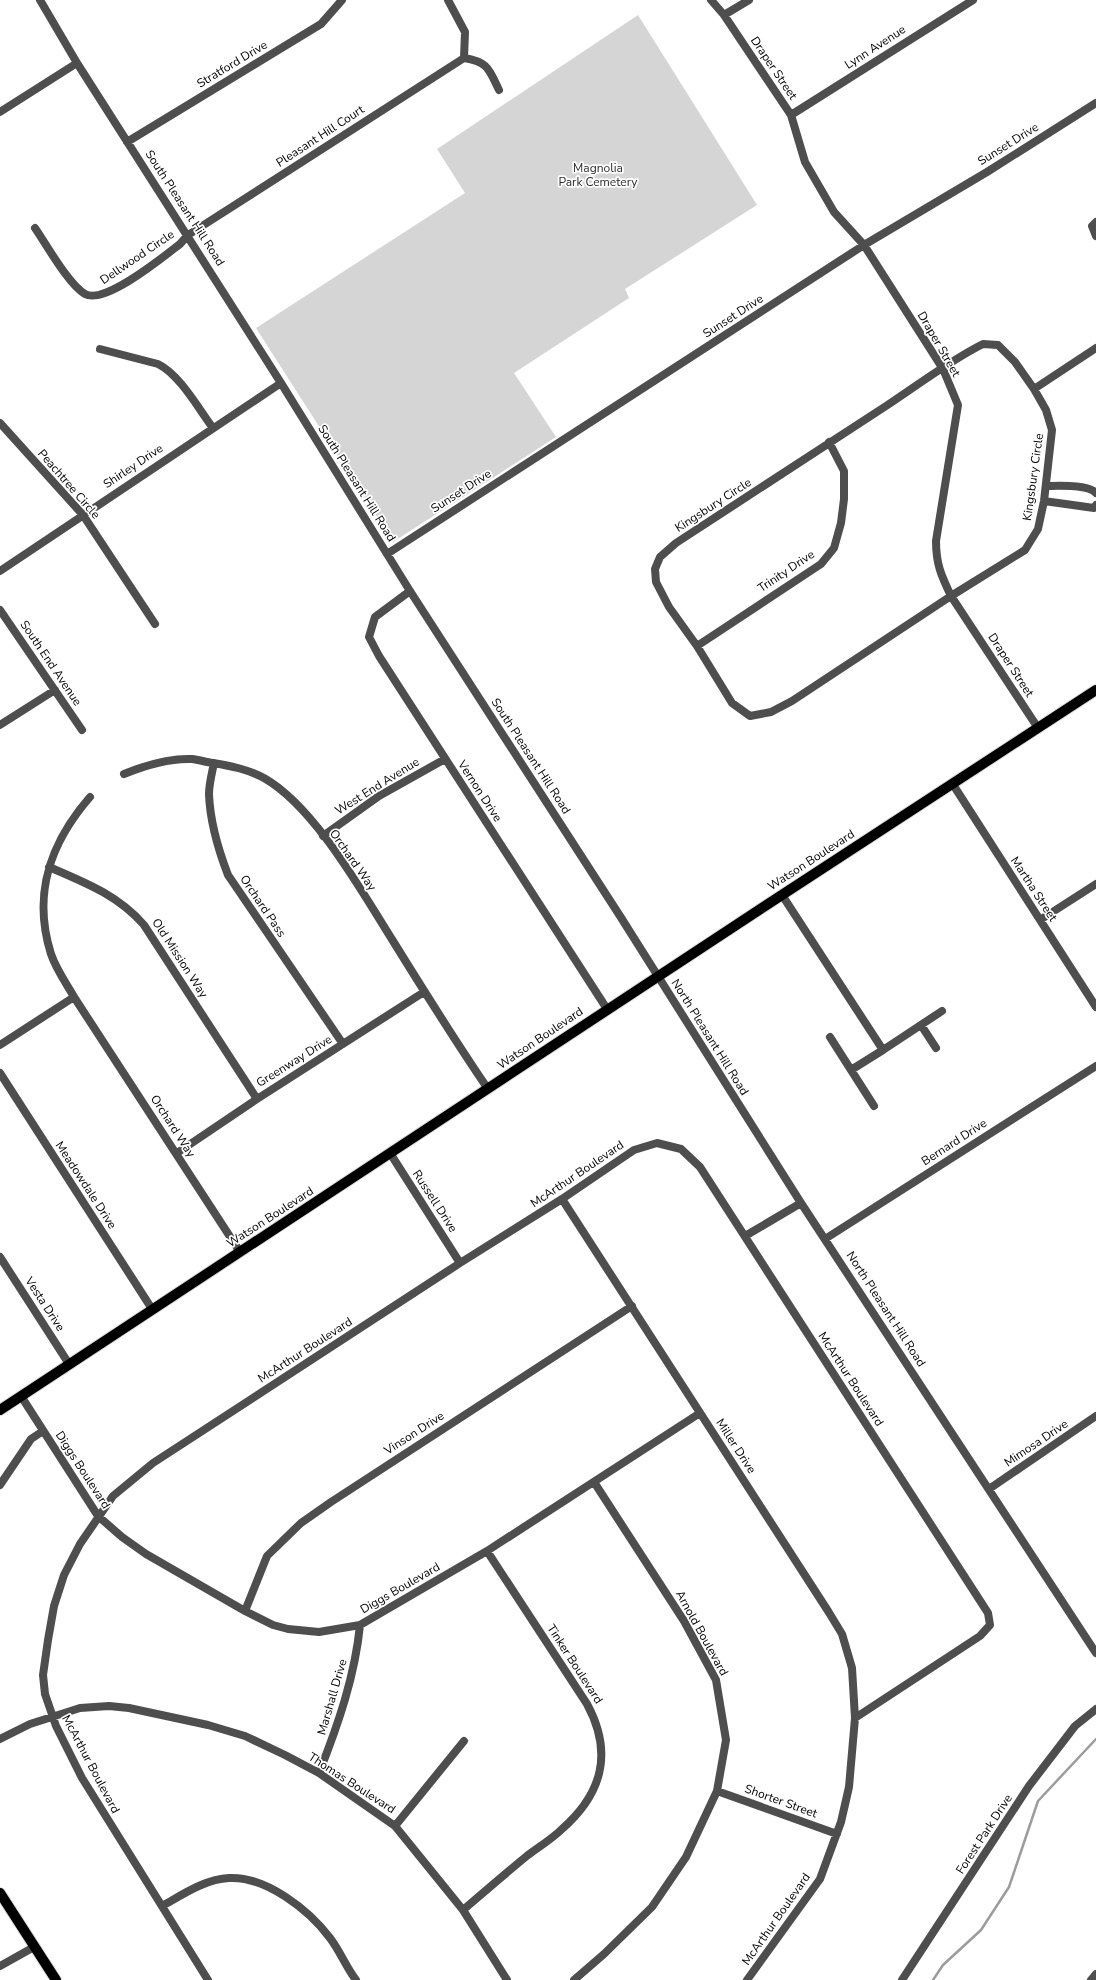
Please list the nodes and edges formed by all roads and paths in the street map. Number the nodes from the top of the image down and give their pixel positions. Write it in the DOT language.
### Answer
graph roads {
  1 [pos="40,0"];
  2 [pos="342,0"];
  3 [pos="448,0"];
  4 [pos="710,0"];
  5 [pos="749,0"];
  6 [pos="973,0"];
  7 [pos="724,15"];
  8 [pos="464,58"];
  9 [pos="77,63"];
  10 [pos="499,90"];
  11 [pos="1096,103"];
  12 [pos="0,112"];
  13 [pos="791,115"];
  14 [pos="127,142"];
  15 [pos="1094,224"];
  16 [pos="35,228"];
  17 [pos="188,235"];
  18 [pos="1096,236"];
  19 [pos="864,245"];
  20 [pos="1096,348"];
  21 [pos="100,349"];
  22 [pos="943,369"];
  23 [pos="281,383"];
  24 [pos="1034,389"];
  25 [pos="0,423"];
  26 [pos="213,428"];
  27 [pos="830,442"];
  28 [pos="1046,486"];
  29 [pos="1096,493"];
  30 [pos="1044,501"];
  31 [pos="1096,505"];
  32 [pos="82,515"];
  33 [pos="387,554"];
  34 [pos="0,571"];
  35 [pos="410,591"];
  36 [pos="952,596"];
  37 [pos="0,610"];
  38 [pos="155,624"];
  39 [pos="697,646"];
  40 [pos="55,690"];
  41 [pos="1096,690"];
  42 [pos="0,725"];
  43 [pos="1038,728"];
  44 [pos="82,730"];
  45 [pos="445,759"];
  46 [pos="214,764"];
  47 [pos="124,774"];
  48 [pos="952,783"];
  49 [pos="90,797"];
  50 [pos="322,836"];
  51 [pos="48,867"];
  52 [pos="1096,884"];
  53 [pos="782,895"];
  54 [pos="1040,920"];
  55 [pos="657,977"];
  56 [pos="424,992"];
  57 [pos="74,997"];
  58 [pos="1096,1007"];
  59 [pos="607,1009"];
  60 [pos="942,1011"];
  61 [pos="921,1025"];
  62 [pos="830,1037"];
  63 [pos="343,1044"];
  64 [pos="0,1045"];
  65 [pos="936,1048"];
  66 [pos="883,1050"];
  67 [pos="1096,1066"];
  68 [pos="851,1070"];
  69 [pos="0,1073"];
  70 [pos="488,1089"];
  71 [pos="257,1098"];
  72 [pos="874,1106"];
  73 [pos="177,1153"];
  74 [pos="390,1153"];
  75 [pos="562,1199"];
  76 [pos="801,1203"];
  77 [pos="745,1236"];
  78 [pos="825,1238"];
  79 [pos="240,1252"];
  80 [pos="0,1257"];
  81 [pos="460,1263"];
  82 [pos="632,1306"];
  83 [pos="152,1309"];
  84 [pos="69,1364"];
  85 [pos="21,1396"];
  86 [pos="0,1410"];
  87 [pos="700,1413"];
  88 [pos="1096,1416"];
  89 [pos="43,1431"];
  90 [pos="594,1482"];
  91 [pos="0,1485"];
  92 [pos="989,1489"];
  93 [pos="98,1516"];
  94 [pos="487,1551"];
  95 [pos="245,1611"];
  96 [pos="360,1625"];
  97 [pos="1096,1653"];
  98 [pos="1096,1709"];
  99 [pos="52,1716"];
  100 [pos="855,1718"];
  101 [pos="0,1739"];
  102 [pos="464,1741"];
  103 [pos="319,1773"];
  104 [pos="717,1791"];
  105 [pos="395,1826"];
  106 [pos="837,1834"];
  107 [pos="0,1893"];
  108 [pos="162,1906"];
  109 [pos="463,1910"];
  110 [pos="34,1947"];
  111 [pos="0,1966"];
  112 [pos="1096,1974"];
  113 [pos="56,1980"];
  114 [pos="208,1980"];
  115 [pos="356,1980"];
  116 [pos="507,1980"];
  117 [pos="574,1980"];
  118 [pos="747,1980"];
  119 [pos="902,1980"];
  120 [pos="1091,1980"];
  1 -- 9 [label="street, South Pleasant Hill Road"];
  2 -- 14 [label="street, Stratford Drive"];
  3 -- 8 [label="street"];
  4 -- 7 [label="street, Draper Street"];
  5 -- 7 [label="street"];
  6 -- 13 [label="street, Lynn Avenue"];
  7 -- 13 [label="street, Draper Street"];
  8 -- 10 [label="street"];
  8 -- 17 [label="street, Pleasant Hill Court"];
  9 -- 12 [label="street"];
  9 -- 14 [label="street, South Pleasant Hill Road"];
  11 -- 19 [label="street, Sunset Drive"];
  13 -- 19 [label="street, Draper Street"];
  14 -- 17 [label="street, South Pleasant Hill Road"];
  15 -- 18 [label="street"];
  16 -- 17 [label="street, Dellwood Circle"];
  17 -- 23 [label="street, South Pleasant Hill Road"];
  19 -- 22 [label="street, Draper Street"];
  19 -- 33 [label="street, Sunset Drive"];
  20 -- 24 [label="street"];
  21 -- 26 [label="street"];
  22 -- 24 [label="street, Kingsbury Circle"];
  22 -- 27 [label="street, Kingsbury Circle"];
  22 -- 36 [label="street, Draper Street"];
  23 -- 26 [label="street, Shirley Drive"];
  23 -- 33 [label="street, South Pleasant Hill Road"];
  24 -- 28 [label="street, Kingsbury Circle"];
  25 -- 32 [label="street, Peachtree Circle"];
  26 -- 32 [label="street, Shirley Drive"];
  27 -- 39 [label="street, Trinity Drive"];
  27 -- 39 [label="street, Kingsbury Circle"];
  28 -- 29 [label="street"];
  28 -- 30 [label="street, Kingsbury Circle"];
  30 -- 31 [label="street"];
  30 -- 36 [label="street, Kingsbury Circle"];
  32 -- 34 [label="street, Shirley Drive"];
  32 -- 38 [label="street, Peachtree Circle"];
  33 -- 35 [label="street, South Pleasant Hill Road"];
  35 -- 45 [label="street, Vernon Drive"];
  35 -- 55 [label="street, South Pleasant Hill Road"];
  36 -- 39 [label="street, Kingsbury Circle"];
  36 -- 43 [label="street, Draper Street"];
  37 -- 40 [label="street, South End Avenue"];
  40 -- 42 [label="street"];
  40 -- 44 [label="street, South End Avenue"];
  41 -- 43 [label="main road, Watson Boulevard"];
  43 -- 48 [label="main road, Watson Boulevard"];
  45 -- 50 [label="street, West End Avenue"];
  45 -- 59 [label="street, Vernon Drive"];
  46 -- 47 [label="street, Orchard Way"];
  46 -- 50 [label="street, Orchard Way"];
  46 -- 63 [label="street, Orchard Pass"];
  48 -- 53 [label="main road, Watson Boulevard"];
  48 -- 54 [label="street, Martha Street"];
  49 -- 51 [label="street, Orchard Way"];
  50 -- 56 [label="street, Orchard Way"];
  51 -- 57 [label="street, Orchard Way"];
  51 -- 71 [label="street, Old Mission Way"];
  52 -- 54 [label="street"];
  53 -- 55 [label="main road, Watson Boulevard"];
  53 -- 66 [label="street"];
  54 -- 58 [label="street, Martha Street"];
  55 -- 59 [label="main road, Watson Boulevard"];
  55 -- 76 [label="street, North Pleasant Hill Road"];
  56 -- 63 [label="street, Greenway Drive"];
  56 -- 70 [label="street, Orchard Way"];
  57 -- 64 [label="street"];
  57 -- 73 [label="street, Orchard Way"];
  59 -- 70 [label="main road, Watson Boulevard"];
  60 -- 61 [label="street"];
  61 -- 65 [label="street"];
  61 -- 66 [label="street"];
  62 -- 68 [label="street"];
  63 -- 71 [label="street, Greenway Drive"];
  66 -- 68 [label="street"];
  67 -- 78 [label="street, Bernard Drive"];
  68 -- 72 [label="street"];
  69 -- 83 [label="street, Meadowdale Drive"];
  70 -- 74 [label="main road, Watson Boulevard"];
  71 -- 73 [label="street, Greenway Drive"];
  73 -- 79 [label="street, Orchard Way"];
  74 -- 79 [label="main road, Watson Boulevard"];
  74 -- 81 [label="street, Russell Drive"];
  75 -- 77 [label="street, McArthur Boulevard"];
  75 -- 81 [label="street, McArthur Boulevard"];
  75 -- 82 [label="street, Miller Drive"];
  76 -- 77 [label="street"];
  76 -- 78 [label="street, North Pleasant Hill Road"];
  77 -- 100 [label="street, McArthur Boulevard"];
  78 -- 92 [label="street, North Pleasant Hill Road"];
  79 -- 83 [label="main road, Watson Boulevard"];
  80 -- 84 [label="street, Vesta Drive"];
  81 -- 93 [label="street, McArthur Boulevard"];
  82 -- 87 [label="street, Miller Drive"];
  82 -- 95 [label="street, Vinson Drive"];
  83 -- 84 [label="main road, Watson Boulevard"];
  84 -- 85 [label="main road, Watson Boulevard"];
  85 -- 86 [label="main road, Watson Boulevard"];
  85 -- 89 [label="street, Diggs Boulevard"];
  87 -- 90 [label="street, Diggs Boulevard"];
  87 -- 100 [label="street, Miller Drive"];
  88 -- 92 [label="street, Mimosa Drive"];
  89 -- 91 [label="street"];
  89 -- 93 [label="street, Diggs Boulevard"];
  90 -- 94 [label="street, Diggs Boulevard"];
  90 -- 104 [label="street, Arnold Boulevard"];
  92 -- 97 [label="street, North Pleasant Hill Road"];
  93 -- 95 [label="street, Diggs Boulevard"];
  93 -- 99 [label="street, McArthur Boulevard"];
  94 -- 96 [label="street, Diggs Boulevard"];
  94 -- 109 [label="street, Tinker Boulevard"];
  95 -- 96 [label="street, Diggs Boulevard"];
  96 -- 103 [label="street, Marshall Drive"];
  98 -- 119 [label="street, Forest Park Drive"];
  99 -- 101 [label="street, Thomas Boulevard"];
  99 -- 103 [label="street, Thomas Boulevard"];
  99 -- 108 [label="street, McArthur Boulevard"];
  100 -- 106 [label="street, McArthur Boulevard"];
  102 -- 105 [label="street"];
  103 -- 105 [label="street, Thomas Boulevard"];
  104 -- 106 [label="street, Shorter Street"];
  104 -- 117 [label="street, Arnold Boulevard"];
  105 -- 109 [label="street, Thomas Boulevard"];
  106 -- 118 [label="street, McArthur Boulevard"];
  107 -- 110 [label="main road"];
  108 -- 114 [label="street, McArthur Boulevard"];
  108 -- 115 [label="street"];
  109 -- 116 [label="street, Thomas Boulevard"];
  110 -- 111 [label="street"];
  110 -- 113 [label="main road"];
  112 -- 120 [label="street"];
}
